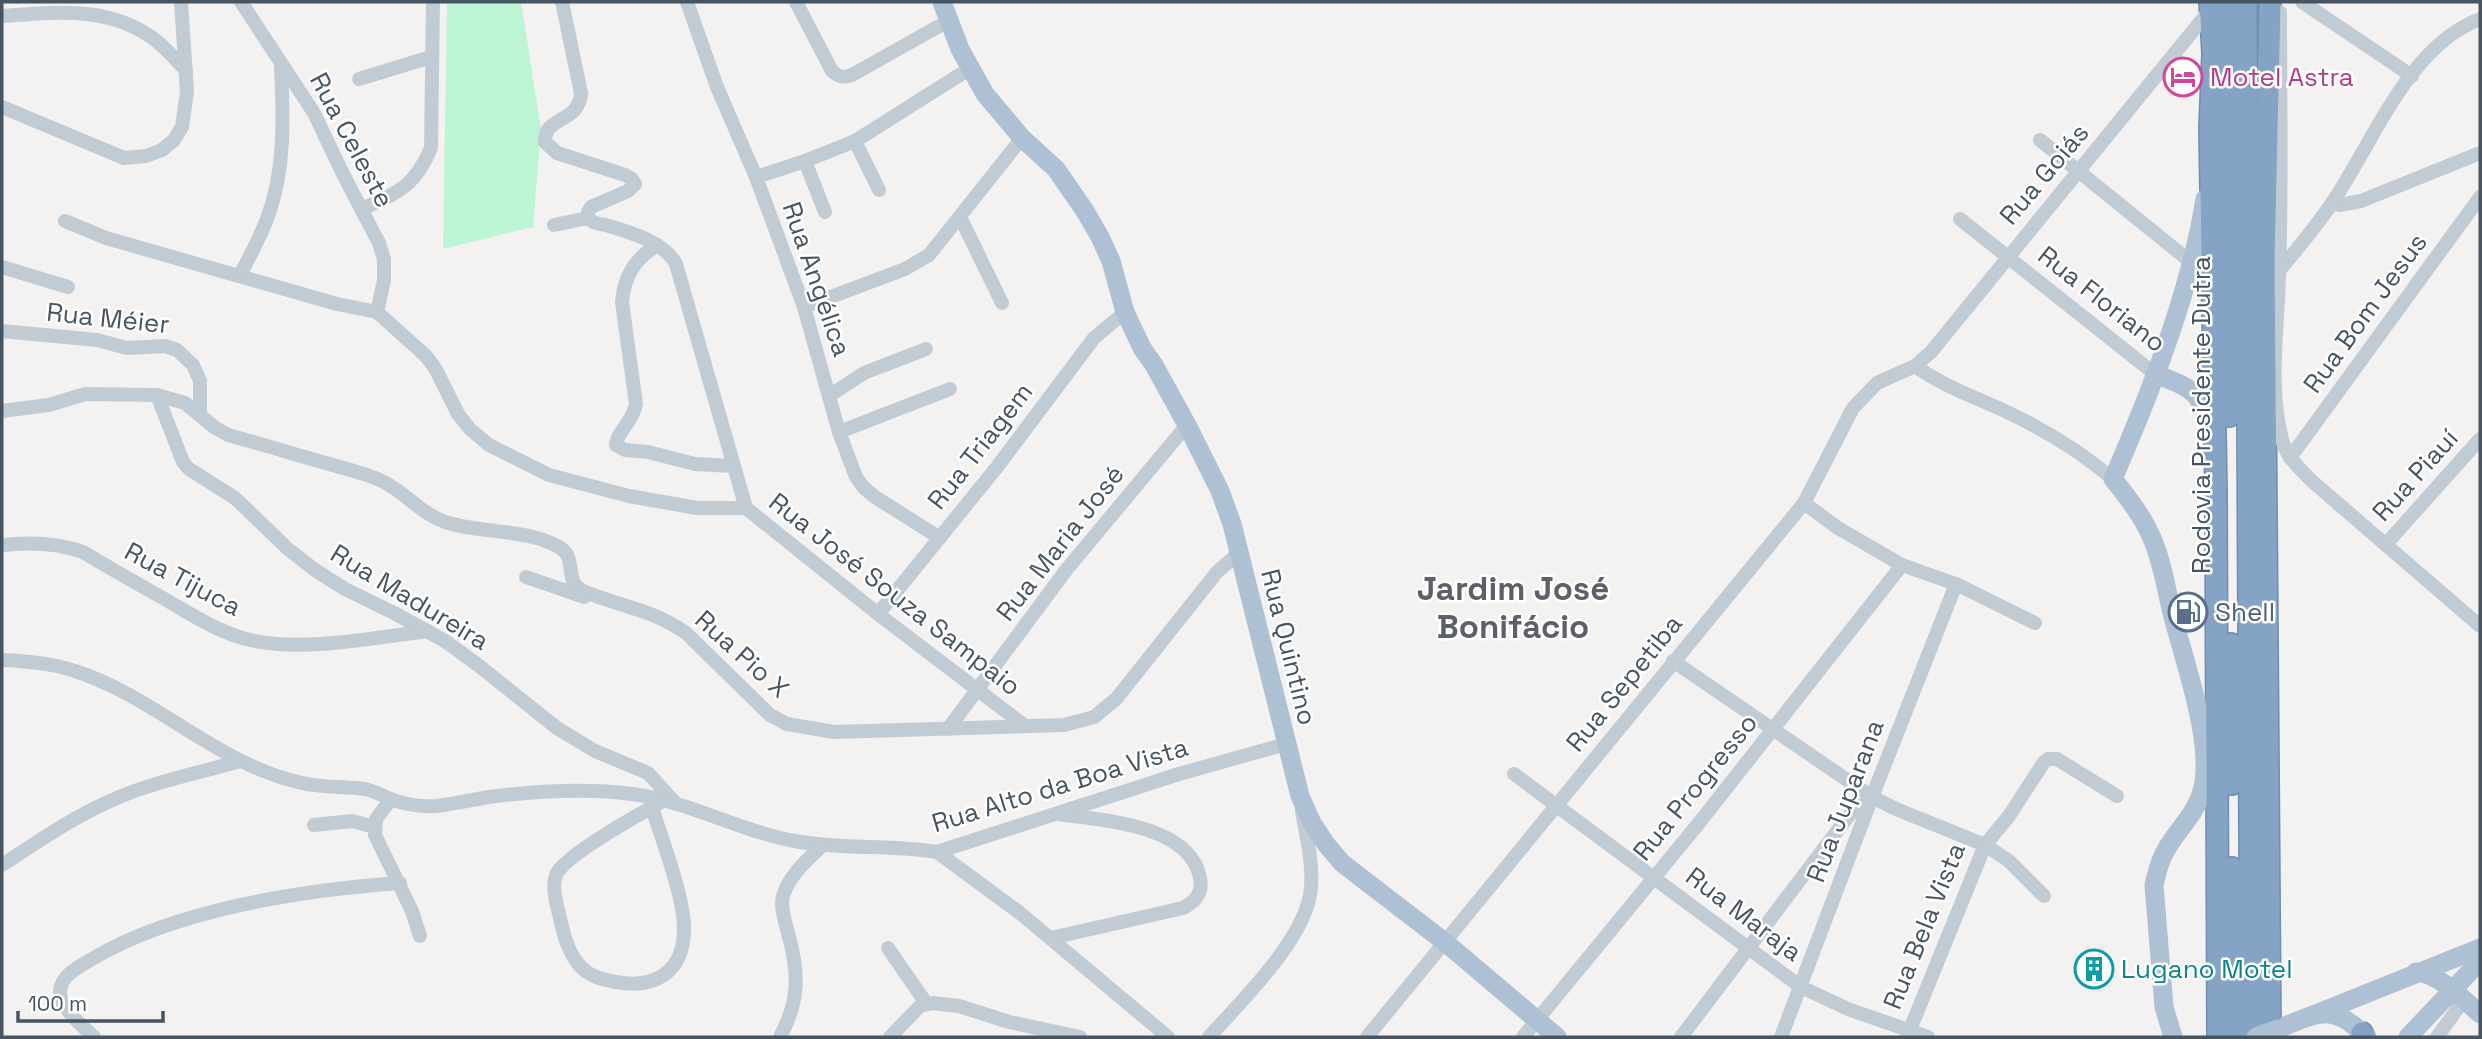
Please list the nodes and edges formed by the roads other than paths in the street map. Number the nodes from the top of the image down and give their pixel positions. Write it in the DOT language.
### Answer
graph roads {
  1 [pos="181,2"];
  2 [pos="241,2"];
  3 [pos="433,2"];
  4 [pos="562,2"];
  5 [pos="687,2"];
  6 [pos="796,2"];
  7 [pos="2246,2"];
  8 [pos="2270,2"];
  9 [pos="2280,2"];
  10 [pos="2302,2"];
  11 [pos="2216,4"];
  12 [pos="945,11"];
  13 [pos="2,16"];
  14 [pos="2480,19"];
  15 [pos="2213,53"];
  16 [pos="431,57"];
  17 [pos="281,64"];
  18 [pos="969,69"];
  19 [pos="186,70"];
  20 [pos="2412,76"];
  21 [pos="359,79"];
  22 [pos="2,107"];
  23 [pos="1023,138"];
  24 [pos="2040,139"];
  25 [pos="856,141"];
  26 [pos="2480,153"];
  27 [pos="805,161"];
  28 [pos="2211,163"];
  29 [pos="2080,170"];
  30 [pos="756,177"];
  31 [pos="878,190"];
  32 [pos="2480,197"];
  33 [pos="2332,203"];
  34 [pos="362,209"];
  35 [pos="825,212"];
  36 [pos="588,218"];
  37 [pos="960,218"];
  38 [pos="1960,219"];
  39 [pos="65,221"];
  40 [pos="554,225"];
  41 [pos="657,245"];
  42 [pos="2007,258"];
  43 [pos="2192,263"];
  44 [pos="2,267"];
  45 [pos="2279,271"];
  46 [pos="240,275"];
  47 [pos="2228,276"];
  48 [pos="68,287"];
  49 [pos="1002,303"];
  50 [pos="804,307"];
  51 [pos="377,312"];
  52 [pos="1125,312"];
  53 [pos="2,331"];
  54 [pos="926,349"];
  55 [pos="1915,366"];
  56 [pos="2155,374"];
  57 [pos="950,389"];
  58 [pos="2190,389"];
  59 [pos="157,395"];
  60 [pos="829,396"];
  61 [pos="2,411"];
  62 [pos="2141,414"];
  63 [pos="200,415"];
  64 [pos="1187,425"];
  65 [pos="839,432"];
  66 [pos="2480,439"];
  67 [pos="2290,458"];
  68 [pos="2216,460"];
  69 [pos="733,466"];
  70 [pos="2113,479"];
  71 [pos="1804,503"];
  72 [pos="746,508"];
  73 [pos="940,538"];
  74 [pos="2387,544"];
  75 [pos="2,545"];
  76 [pos="1239,553"];
  77 [pos="1902,565"];
  78 [pos="526,577"];
  79 [pos="1956,584"];
  80 [pos="602,596"];
  81 [pos="878,614"];
  82 [pos="2035,623"];
  83 [pos="2480,626"];
  84 [pos="427,631"];
  85 [pos="2,660"];
  86 [pos="1673,661"];
  87 [pos="977,690"];
  88 [pos="1025,726"];
  89 [pos="948,729"];
  90 [pos="1772,730"];
  91 [pos="1286,744"];
  92 [pos="240,761"];
  93 [pos="1514,774"];
  94 [pos="1300,796"];
  95 [pos="2117,796"];
  96 [pos="391,799"];
  97 [pos="1871,800"];
  98 [pos="664,804"];
  99 [pos="1556,806"];
  100 [pos="1055,813"];
  101 [pos="314,825"];
  102 [pos="374,827"];
  103 [pos="823,845"];
  104 [pos="1986,845"];
  105 [pos="937,852"];
  106 [pos="2,865"];
  107 [pos="1653,878"];
  108 [pos="400,883"];
  109 [pos="2044,896"];
  110 [pos="420,936"];
  111 [pos="1051,938"];
  112 [pos="1446,943"];
  113 [pos="1748,947"];
  114 [pos="888,948"];
  115 [pos="2480,948"];
  116 [pos="2480,961"];
  117 [pos="2416,972"];
  118 [pos="1801,987"];
  119 [pos="2379,987"];
  120 [pos="2457,996"];
  121 [pos="926,1003"];
  122 [pos="2164,1007"];
  123 [pos="2480,1014"];
  124 [pos="2308,1017"];
  125 [pos="1536,1021"];
  126 [pos="2274,1033"];
  127 [pos="1909,1034"];
  128 [pos="2364,1036"];
  129 [pos="94,1037"];
  130 [pos="780,1037"];
  131 [pos="890,1037"];
  132 [pos="1080,1037"];
  133 [pos="1168,1037"];
  134 [pos="1209,1037"];
  135 [pos="1367,1037"];
  136 [pos="1523,1037"];
  137 [pos="1557,1037"];
  138 [pos="1681,1037"];
  139 [pos="1781,1037"];
  140 [pos="1928,1037"];
  141 [pos="2162,1037"];
  142 [pos="2173,1037"];
  143 [pos="2218,1037"];
  144 [pos="2234,1037"];
  145 [pos="2254,1037"];
  146 [pos="2408,1037"];
  147 [pos="2437,1037"];
  1 -- 19 [label="street"];
  2 -- 17 [label="street, Rua Celeste"];
  3 -- 16 [label="street"];
  4 -- 36 [label="street"];
  5 -- 30 [label="street, Rua Angélica"];
  6 -- 12 [label="street"];
  7 -- 145 [label="highway, Rodovia Presidente Dutra"];
  8 -- 126 [label="highway"];
  9 -- 45 [label="street"];
  10 -- 20 [label="street"];
  11 -- 15 [label="highway"];
  11 -- 29 [label="street, Rua Goiás"];
  11 -- 47 [label="highway, Rodovia Presidente Dutra"];
  12 -- 18 [label="main road, Rua Quintino"];
  13 -- 19 [label="street"];
  14 -- 20 [label="street"];
  15 -- 28 [label="highway"];
  15 -- 47 [label="highway"];
  16 -- 21 [label="street"];
  16 -- 34 [label="street"];
  17 -- 34 [label="street, Rua Celeste"];
  17 -- 46 [label="street"];
  18 -- 23 [label="main road, Rua Quintino"];
  18 -- 25 [label="street"];
  19 -- 22 [label="street"];
  20 -- 33 [label="street"];
  23 -- 37 [label="street"];
  23 -- 52 [label="main road, Rua Quintino"];
  24 -- 29 [label="street"];
  25 -- 27 [label="street"];
  25 -- 31 [label="street"];
  26 -- 33 [label="street"];
  27 -- 30 [label="street"];
  27 -- 35 [label="street"];
  28 -- 43 [label="main road"];
  28 -- 68 [label="highway"];
  29 -- 42 [label="street, Rua Goiás"];
  29 -- 43 [label="street"];
  30 -- 50 [label="street, Rua Angélica"];
  32 -- 67 [label="street, Rua Bom Jesus"];
  33 -- 45 [label="street"];
  34 -- 51 [label="street, Rua Celeste"];
  36 -- 40 [label="street"];
  36 -- 41 [label="street"];
  37 -- 49 [label="street"];
  37 -- 50 [label="street"];
  38 -- 42 [label="street, Rua Floriano"];
  39 -- 46 [label="street"];
  41 -- 69 [label="street"];
  41 -- 69 [label="street"];
  42 -- 55 [label="street, Rua Goiás"];
  42 -- 56 [label="street, Rua Floriano"];
  43 -- 56 [label="main road"];
  44 -- 48 [label="street"];
  45 -- 67 [label="street"];
  46 -- 51 [label="street"];
  47 -- 144 [label="highway, Rodovia Presidente Dutra"];
  50 -- 60 [label="street, Rua Angélica"];
  51 -- 72 [label="street, Rua José Souza Sampaio"];
  52 -- 64 [label="main road, Rua Quintino"];
  52 -- 73 [label="street, Rua Triagem"];
  53 -- 63 [label="street, Rua Méier"];
  54 -- 60 [label="street"];
  55 -- 70 [label="street"];
  55 -- 71 [label="street, Rua Sepetiba"];
  56 -- 58 [label="main road, Rua Floriano"];
  56 -- 62 [label="main road"];
  57 -- 65 [label="street"];
  58 -- 62 [label="main road"];
  58 -- 68 [label="main road"];
  59 -- 61 [label="street"];
  59 -- 63 [label="street"];
  59 -- 84 [label="street, Rua Madureira"];
  60 -- 65 [label="street, Rua Angélica"];
  62 -- 70 [label="main road"];
  63 -- 80 [label="street, Rua Pio X"];
  64 -- 76 [label="main road, Rua Quintino"];
  64 -- 87 [label="street, Rua Maria José"];
  65 -- 73 [label="street, Rua Angélica"];
  66 -- 74 [label="street, Rua Piauí"];
  67 -- 74 [label="street"];
  68 -- 143 [label="highway"];
  69 -- 72 [label="street"];
  70 -- 122 [label="main road"];
  71 -- 77 [label="street"];
  71 -- 86 [label="street, Rua Sepetiba"];
  72 -- 81 [label="street, Rua José Souza Sampaio"];
  73 -- 81 [label="street, Rua Triagem"];
  74 -- 83 [label="street"];
  75 -- 84 [label="street, Rua Tijuca"];
  76 -- 88 [label="street, Rua Pio X"];
  76 -- 91 [label="main road, Rua Quintino"];
  77 -- 79 [label="street"];
  77 -- 90 [label="street, Rua Progresso"];
  78 -- 80 [label="street"];
  79 -- 82 [label="street"];
  79 -- 97 [label="street, Rua Juparana"];
  80 -- 89 [label="street, Rua Pio X"];
  81 -- 87 [label="street, Rua José Souza Sampaio"];
  84 -- 98 [label="street, Rua Madureira"];
  85 -- 92 [label="street, Rua Alto da Boa Vista"];
  86 -- 90 [label="street"];
  86 -- 99 [label="street, Rua Sepetiba"];
  87 -- 88 [label="street, Rua José Souza Sampaio"];
  87 -- 89 [label="street, Rua Maria José"];
  88 -- 89 [label="street, Rua Pio X"];
  90 -- 97 [label="street"];
  90 -- 107 [label="street, Rua Progresso"];
  91 -- 94 [label="main road, Rua Quintino"];
  91 -- 100 [label="street, Rua Alto da Boa Vista"];
  92 -- 96 [label="street, Rua Alto da Boa Vista"];
  92 -- 106 [label="street"];
  93 -- 99 [label="street, Rua Maraja"];
  94 -- 112 [label="main road"];
  94 -- 134 [label="street, Rua Quintino"];
  95 -- 104 [label="street, Rua Bela Vista"];
  96 -- 98 [label="street, Rua Alto da Boa Vista"];
  96 -- 102 [label="street"];
  97 -- 104 [label="street"];
  97 -- 113 [label="street"];
  97 -- 118 [label="street, Rua Juparana"];
  98 -- 98 [label="street"];
  98 -- 103 [label="street, Rua Alto da Boa Vista"];
  99 -- 107 [label="street, Rua Maraja"];
  99 -- 112 [label="street, Rua Sepetiba"];
  100 -- 105 [label="street, Rua Alto da Boa Vista"];
  100 -- 111 [label="street"];
  101 -- 102 [label="street"];
  102 -- 108 [label="street"];
  103 -- 105 [label="street, Rua Alto da Boa Vista"];
  103 -- 130 [label="street"];
  104 -- 109 [label="street"];
  104 -- 127 [label="street, Rua Bela Vista"];
  105 -- 111 [label="street"];
  107 -- 113 [label="street, Rua Maraja"];
  107 -- 125 [label="street, Rua Progresso"];
  108 -- 110 [label="street"];
  108 -- 129 [label="street"];
  111 -- 133 [label="street"];
  112 -- 125 [label="main road"];
  112 -- 135 [label="street, Rua Sepetiba"];
  113 -- 118 [label="street, Rua Maraja"];
  113 -- 138 [label="street"];
  114 -- 121 [label="street"];
  115 -- 117 [label="main road"];
  116 -- 120 [label="main road"];
  117 -- 119 [label="main road"];
  117 -- 120 [label="main road"];
  118 -- 127 [label="street, Rua Maraja"];
  118 -- 139 [label="street, Rua Juparana"];
  119 -- 124 [label="main road"];
  119 -- 128 [label="main road"];
  120 -- 123 [label="main road"];
  120 -- 146 [label="main road"];
  120 -- 147 [label="street"];
  121 -- 131 [label="street"];
  121 -- 132 [label="street"];
  122 -- 141 [label="main road"];
  122 -- 142 [label="main road"];
  124 -- 126 [label="main road"];
  124 -- 128 [label="main road"];
  125 -- 136 [label="street, Rua Progresso"];
  125 -- 137 [label="main road"];
  126 -- 145 [label="main road, bridge"];
  127 -- 140 [label="street, Rua Maraja"];
}
